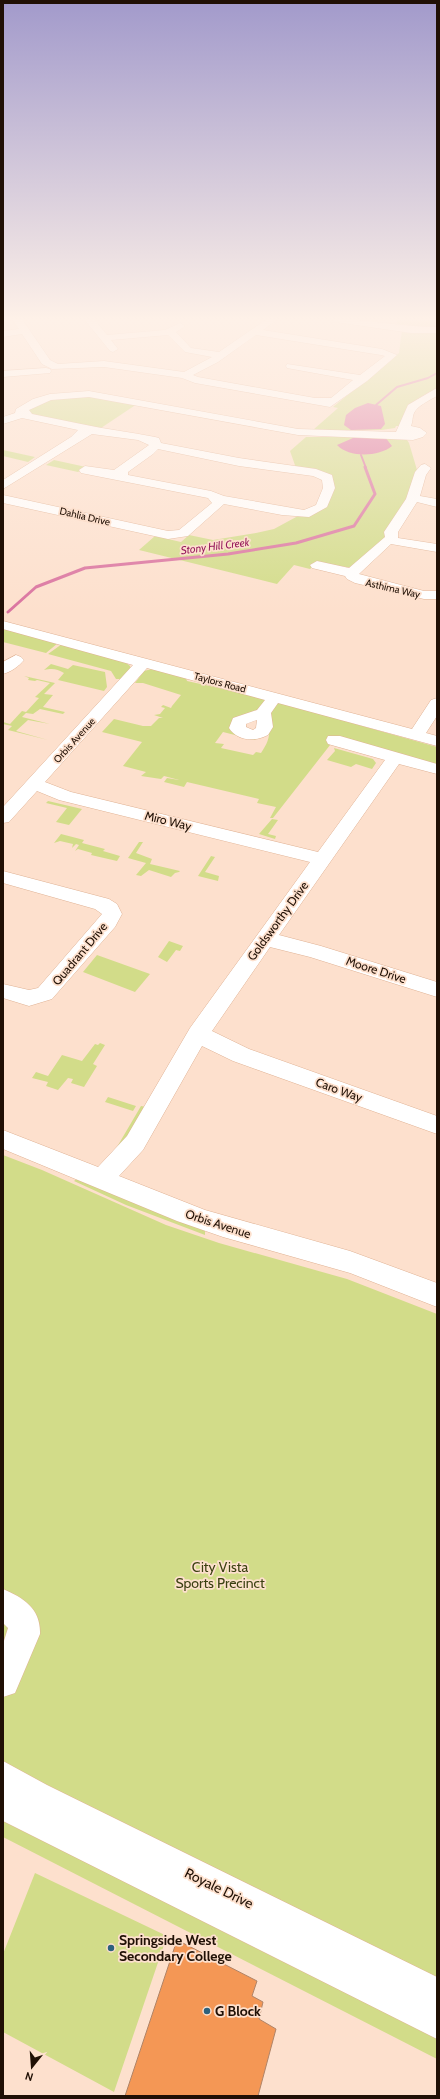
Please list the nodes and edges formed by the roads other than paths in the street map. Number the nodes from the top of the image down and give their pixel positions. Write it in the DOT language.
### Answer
graph roads {
  1 [pos="12,417"];
  2 [pos="39,417"];
  3 [pos="217,417"];
  4 [pos="409,417"];
  5 [pos="3,421"];
  6 [pos="85,432"];
  7 [pos="156,447"];
  8 [pos="426,465"];
  9 [pos="85,470"];
  10 [pos="123,472"];
  11 [pos="6,492"];
  12 [pos="413,498"];
  13 [pos="216,502"];
  14 [pos="437,503"];
  15 [pos="392,539"];
  16 [pos="437,548"];
  17 [pos="317,565"];
  18 [pos="352,573"];
  19 [pos="437,595"];
  20 [pos="3,625"];
  21 [pos="16,660"];
  22 [pos="144,662"];
  23 [pos="3,669"];
  24 [pos="275,697"];
  25 [pos="437,703"];
  26 [pos="263,713"];
  27 [pos="417,735"];
  28 [pos="334,740"];
  29 [pos="437,741"];
  30 [pos="395,757"];
  31 [pos="437,769"];
  32 [pos="31,787"];
  33 [pos="3,818"];
  34 [pos="320,862"];
  35 [pos="3,877"];
  36 [pos="268,935"];
  37 [pos="437,990"];
  38 [pos="3,991"];
  39 [pos="195,1039"];
  40 [pos="437,1125"];
  41 [pos="3,1139"];
  42 [pos="108,1182"];
  43 [pos="437,1295"];
  44 [pos="3,1605"];
  45 [pos="3,1681"];
  46 [pos="3,1778"];
  47 [pos="3,1802"];
  48 [pos="437,1997"];
  49 [pos="437,2020"];
  1 -- 5 [label="street"];
  2 -- 6 [label="street"];
  3 -- 4 [label="street"];
  6 -- 7 [label="street"];
  6 -- 11 [label="street"];
  7 -- 10 [label="street"];
  7 -- 13 [label="street"];
  8 -- 12 [label="street"];
  9 -- 10 [label="street"];
  10 -- 13 [label="street"];
  11 -- 13 [label="street, Dahlia Drive"];
  12 -- 14 [label="street"];
  12 -- 15 [label="street"];
  15 -- 16 [label="street"];
  15 -- 18 [label="street, Asthima Way"];
  17 -- 18 [label="street, Asthima Way"];
  18 -- 19 [label="street, Asthima Way"];
  20 -- 22 [label="street, Taylors Road"];
  21 -- 23 [label="street"];
  22 -- 24 [label="street, Taylors Road"];
  22 -- 32 [label="street, Orbis Avenue"];
  24 -- 26 [label="street"];
  24 -- 27 [label="street, Taylors Road"];
  25 -- 27 [label="street"];
  27 -- 29 [label="street, Taylors Road"];
  28 -- 30 [label="street"];
  30 -- 31 [label="street"];
  30 -- 34 [label="street, Goldsworthy Drive"];
  32 -- 33 [label="street, Orbis Avenue"];
  32 -- 34 [label="street, Miro Way"];
  34 -- 36 [label="street, Goldsworthy Drive"];
  35 -- 38 [label="street, Quadrant Drive"];
  36 -- 37 [label="street, Moore Drive"];
  36 -- 39 [label="street, Goldsworthy Drive"];
  39 -- 40 [label="street, Caro Way"];
  39 -- 42 [label="street, Goldsworthy Drive"];
  41 -- 42 [label="street, Orbis Avenue"];
  42 -- 43 [label="street, Orbis Avenue"];
  44 -- 45 [label="street"];
  46 -- 48 [label="street, Royale Drive"];
  47 -- 49 [label="street, Royale Drive"];
}
